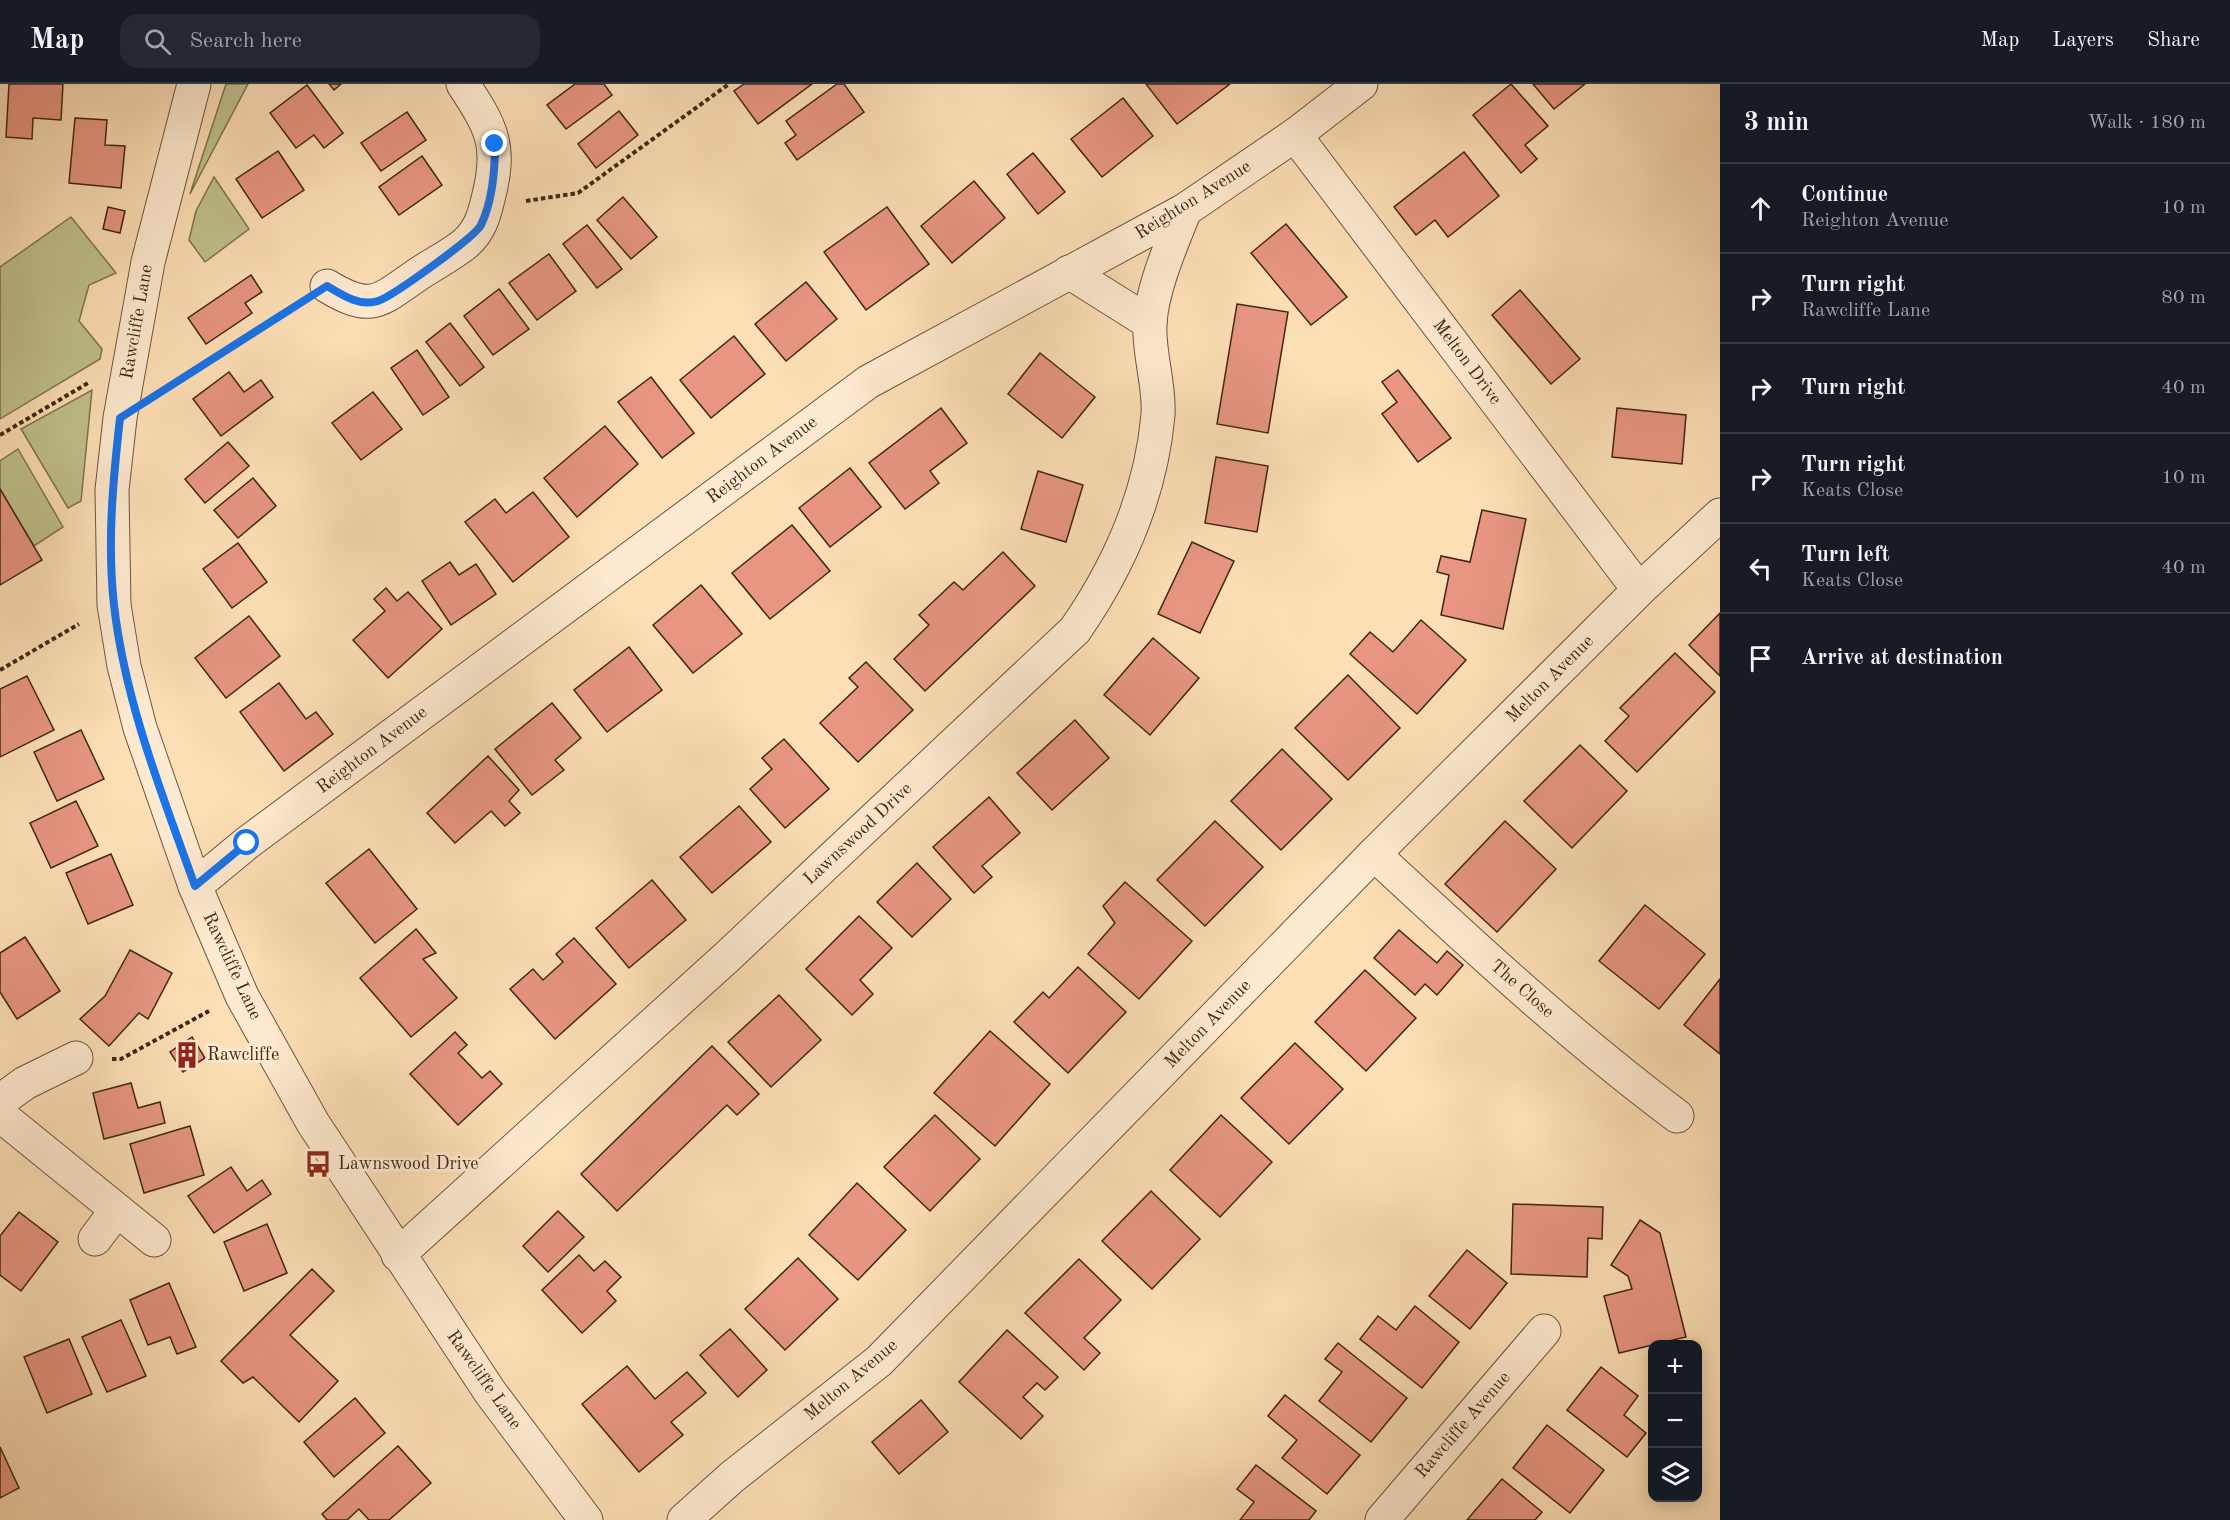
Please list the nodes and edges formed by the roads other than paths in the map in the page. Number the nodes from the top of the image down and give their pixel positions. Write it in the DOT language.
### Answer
graph roads {
  1 [pos="194,84"];
  2 [pos="463,84"];
  3 [pos="1361,84"];
  4 [pos="1295,135"];
  5 [pos="1185,210"];
  6 [pos="1069,272"];
  7 [pos="327,286"];
  8 [pos="1149,323"];
  9 [pos="1720,515"];
  10 [pos="1639,590"];
  11 [pos="1374,854"];
  12 [pos="195,886"];
  13 [pos="76,1058"];
  14 [pos="0,1101"];
  15 [pos="0,1115"];
  16 [pos="1677,1116"];
  17 [pos="116,1211"];
  18 [pos="95,1239"];
  19 [pos="154,1240"];
  20 [pos="399,1255"];
  21 [pos="1544,1331"];
  22 [pos="586,1520"];
  23 [pos="684,1520"];
  24 [pos="1382,1520"];
  1 -- 12 [label="street, Rawcliffe Lane"];
  2 -- 7 [label="street"];
  3 -- 4 [label="street, Reighton Avenue"];
  4 -- 5 [label="street, Reighton Avenue"];
  4 -- 10 [label="street, Melton Drive"];
  5 -- 6 [label="street, Reighton Avenue"];
  5 -- 8 [label="street, Lawnswood Drive"];
  6 -- 8 [label="street"];
  6 -- 12 [label="street, Reighton Avenue"];
  8 -- 20 [label="street, Lawnswood Drive"];
  9 -- 10 [label="street, Melton Avenue"];
  10 -- 11 [label="street, Melton Avenue"];
  11 -- 16 [label="street, The Close"];
  11 -- 23 [label="street, Melton Avenue"];
  12 -- 20 [label="street, Rawcliffe Lane"];
  13 -- 14 [label="street"];
  15 -- 17 [label="street"];
  17 -- 18 [label="street"];
  17 -- 19 [label="street"];
  20 -- 22 [label="street, Rawcliffe Lane"];
  21 -- 24 [label="street, Rawcliffe Avenue"];
}
